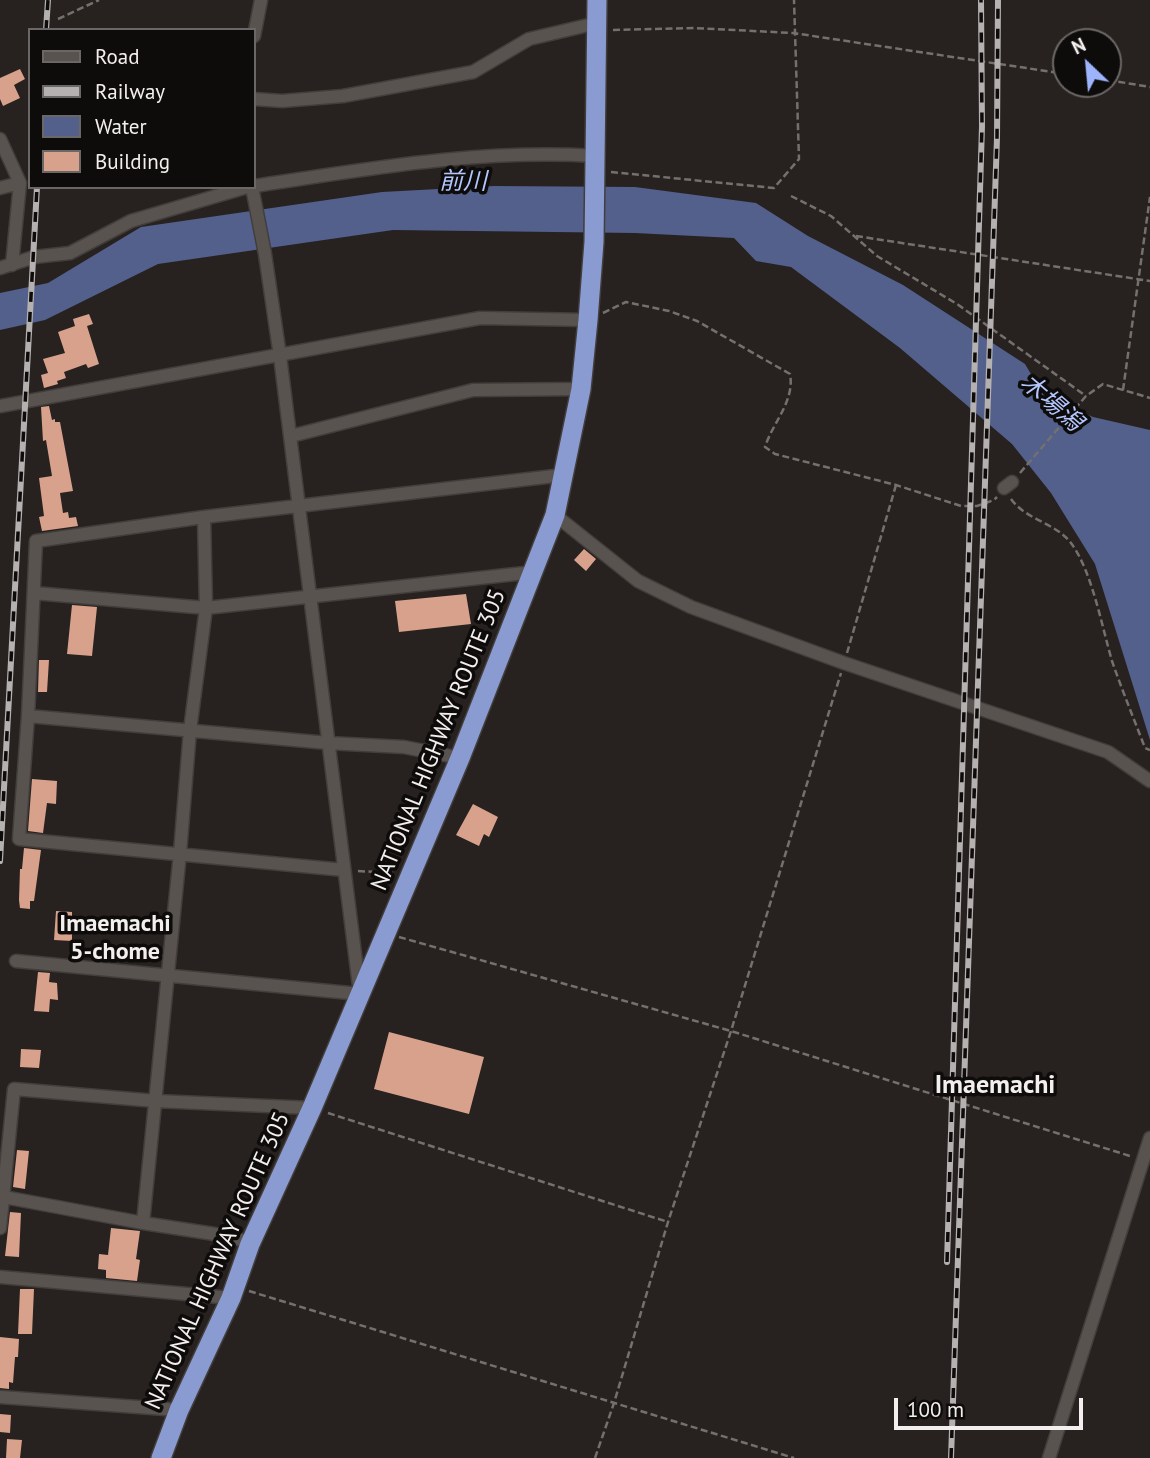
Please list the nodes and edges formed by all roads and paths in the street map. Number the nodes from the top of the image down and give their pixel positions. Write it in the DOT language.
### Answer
graph roads {
  1 [pos="99,0"];
  2 [pos="261,0"];
  3 [pos="597,0"];
  4 [pos="793,0"];
  5 [pos="58,19"];
  6 [pos="597,27"];
  7 [pos="256,28"];
  8 [pos="793,33"];
  9 [pos="1052,72"];
  10 [pos="1122,82"];
  11 [pos="1150,87"];
  12 [pos="256,99"];
  13 [pos="0,139"];
  14 [pos="594,163"];
  15 [pos="20,183"];
  16 [pos="256,186"];
  17 [pos="0,188"];
  18 [pos="244,189"];
  19 [pos="251,189"];
  20 [pos="791,196"];
  21 [pos="1150,197"];
  22 [pos="854,236"];
  23 [pos="6,266"];
  24 [pos="1138,279"];
  25 [pos="1150,281"];
  26 [pos="588,320"];
  27 [pos="281,356"];
  28 [pos="580,389"];
  29 [pos="1123,390"];
  30 [pos="1086,396"];
  31 [pos="1150,398"];
  32 [pos="0,406"];
  33 [pos="291,436"];
  34 [pos="563,475"];
  35 [pos="895,485"];
  36 [pos="1008,485"];
  37 [pos="299,505"];
  38 [pos="555,515"];
  39 [pos="204,517"];
  40 [pos="534,572"];
  41 [pos="34,593"];
  42 [pos="310,597"];
  43 [pos="206,608"];
  44 [pos="844,663"];
  45 [pos="28,716"];
  46 [pos="190,730"];
  47 [pos="328,743"];
  48 [pos="1150,750"];
  49 [pos="460,758"];
  50 [pos="1150,781"];
  51 [pos="180,853"];
  52 [pos="344,870"];
  53 [pos="411,875"];
  54 [pos="386,933"];
  55 [pos="16,961"];
  56 [pos="168,977"];
  57 [pos="360,994"];
  58 [pos="731,1031"];
  59 [pos="156,1101"];
  60 [pos="312,1108"];
  61 [pos="1150,1138"];
  62 [pos="1143,1160"];
  63 [pos="4,1197"];
  64 [pos="668,1222"];
  65 [pos="143,1223"];
  66 [pos="0,1227"];
  67 [pos="250,1244"];
  68 [pos="0,1277"];
  69 [pos="233,1292"];
  70 [pos="0,1397"];
  71 [pos="614,1403"];
  72 [pos="178,1410"];
  73 [pos="160,1458"];
  74 [pos="595,1458"];
  75 [pos="794,1458"];
  76 [pos="1049,1458"];
  1 -- 5 [label="path"];
  2 -- 7 [label="street"];
  3 -- 6 [label="highway, NATIONAL HIGHWAY ROUTE 305"];
  4 -- 8 [label="path"];
  6 -- 8 [label="path"];
  6 -- 12 [label="street"];
  6 -- 14 [label="highway, NATIONAL HIGHWAY ROUTE 305"];
  8 -- 9 [label="path"];
  8 -- 14 [label="path"];
  10 -- 11 [label="path"];
  13 -- 15 [label="street"];
  14 -- 16 [label="street"];
  14 -- 26 [label="highway, NATIONAL HIGHWAY ROUTE 305"];
  15 -- 17 [label="street"];
  15 -- 23 [label="street"];
  18 -- 23 [label="street"];
  19 -- 27 [label="street"];
  20 -- 22 [label="path"];
  21 -- 24 [label="path"];
  22 -- 24 [label="path"];
  22 -- 30 [label="path"];
  24 -- 25 [label="path"];
  24 -- 29 [label="path"];
  26 -- 27 [label="street"];
  26 -- 28 [label="highway, NATIONAL HIGHWAY ROUTE 305"];
  26 -- 35 [label="path"];
  27 -- 32 [label="street"];
  27 -- 33 [label="street"];
  28 -- 33 [label="street"];
  28 -- 34 [label="highway, NATIONAL HIGHWAY ROUTE 305"];
  29 -- 30 [label="path"];
  29 -- 31 [label="path"];
  30 -- 36 [label="path"];
  33 -- 37 [label="street"];
  34 -- 37 [label="street"];
  34 -- 38 [label="highway, NATIONAL HIGHWAY ROUTE 305"];
  35 -- 36 [label="path"];
  35 -- 44 [label="path"];
  36 -- 48 [label="path"];
  37 -- 39 [label="street"];
  37 -- 42 [label="street"];
  38 -- 40 [label="highway, NATIONAL HIGHWAY ROUTE 305"];
  38 -- 44 [label="street"];
  39 -- 41 [label="street"];
  39 -- 43 [label="street"];
  40 -- 42 [label="street"];
  40 -- 49 [label="highway, NATIONAL HIGHWAY ROUTE 305"];
  41 -- 43 [label="street"];
  41 -- 45 [label="street"];
  42 -- 43 [label="street"];
  42 -- 47 [label="street"];
  43 -- 46 [label="street"];
  44 -- 50 [label="street"];
  44 -- 58 [label="path"];
  45 -- 46 [label="street"];
  45 -- 51 [label="street"];
  46 -- 47 [label="street"];
  46 -- 51 [label="street"];
  47 -- 49 [label="street"];
  47 -- 52 [label="street"];
  49 -- 53 [label="highway, NATIONAL HIGHWAY ROUTE 305"];
  51 -- 52 [label="street"];
  51 -- 56 [label="street"];
  52 -- 53 [label="path"];
  52 -- 57 [label="street"];
  53 -- 54 [label="highway, NATIONAL HIGHWAY ROUTE 305"];
  54 -- 57 [label="highway, NATIONAL HIGHWAY ROUTE 305"];
  54 -- 58 [label="path"];
  55 -- 56 [label="street"];
  56 -- 57 [label="street"];
  56 -- 59 [label="street"];
  57 -- 60 [label="highway, NATIONAL HIGHWAY ROUTE 305"];
  58 -- 62 [label="path"];
  58 -- 64 [label="path"];
  59 -- 60 [label="street"];
  59 -- 63 [label="street"];
  59 -- 65 [label="street"];
  60 -- 64 [label="path"];
  60 -- 67 [label="highway, NATIONAL HIGHWAY ROUTE 305"];
  61 -- 62 [label="street"];
  62 -- 76 [label="street"];
  63 -- 65 [label="street"];
  63 -- 66 [label="street"];
  64 -- 71 [label="path"];
  65 -- 67 [label="street"];
  67 -- 69 [label="highway, NATIONAL HIGHWAY ROUTE 305"];
  68 -- 69 [label="street"];
  69 -- 71 [label="path"];
  69 -- 72 [label="highway, NATIONAL HIGHWAY ROUTE 305"];
  70 -- 72 [label="street"];
  71 -- 74 [label="path"];
  71 -- 75 [label="path"];
  72 -- 73 [label="highway, NATIONAL HIGHWAY ROUTE 305"];
}
